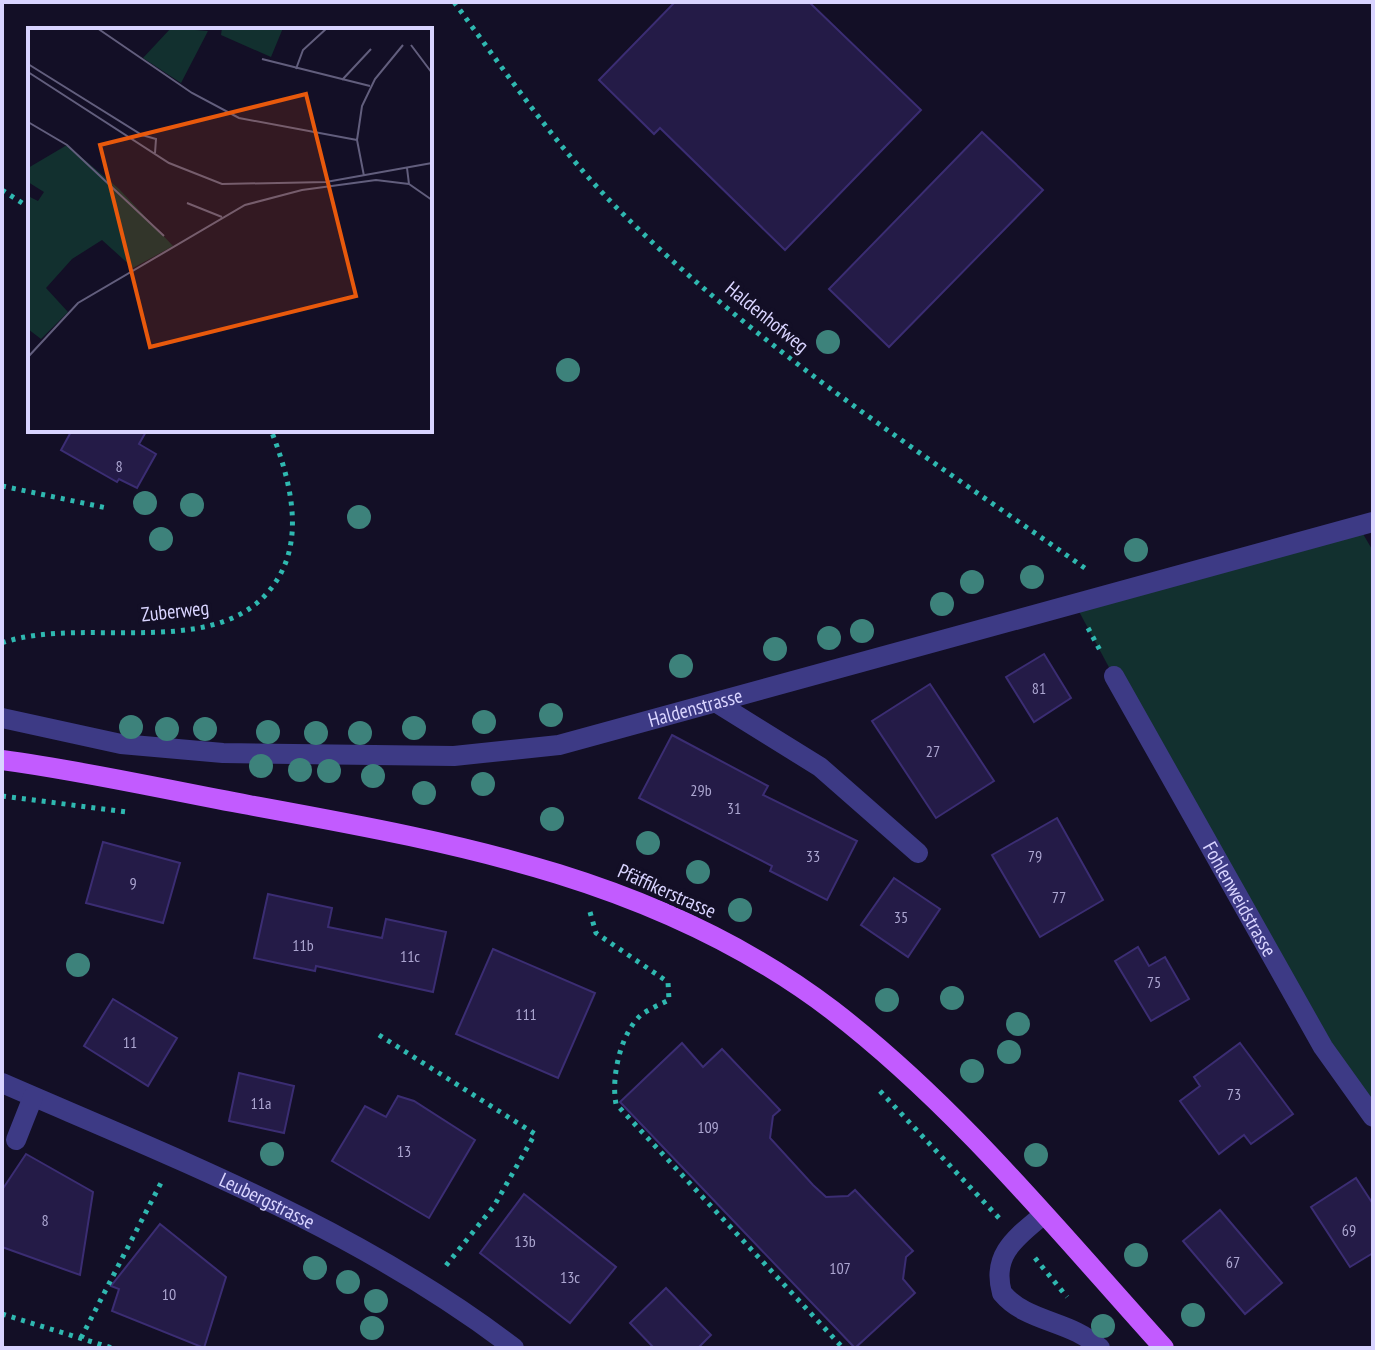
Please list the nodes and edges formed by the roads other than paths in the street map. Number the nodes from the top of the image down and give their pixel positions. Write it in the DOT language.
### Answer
graph roads {
  1 [pos="1373,522"];
  2 [pos="1114,676"];
  3 [pos="717,703"];
  4 [pos="2,718"];
  5 [pos="2,760"];
  6 [pos="918,853"];
  7 [pos="2,1083"];
  8 [pos="33,1097"];
  9 [pos="1373,1117"];
  10 [pos="16,1140"];
  11 [pos="1043,1215"];
  12 [pos="514,1348"];
  13 [pos="1100,1348"];
  14 [pos="1164,1348"];
  1 -- 3 [label="street, Haldenstrasse"];
  2 -- 9 [label="street, Fohlenweidstrasse"];
  3 -- 4 [label="street, Haldenstrasse"];
  3 -- 6 [label="street"];
  5 -- 11 [label="main road, Pfäffikerstrasse"];
  7 -- 8 [label="street, Leubergstrasse"];
  8 -- 10 [label="street"];
  8 -- 12 [label="street, Leubergstrasse"];
  11 -- 13 [label="street"];
  11 -- 14 [label="main road, Pfäffikerstrasse"];
}
